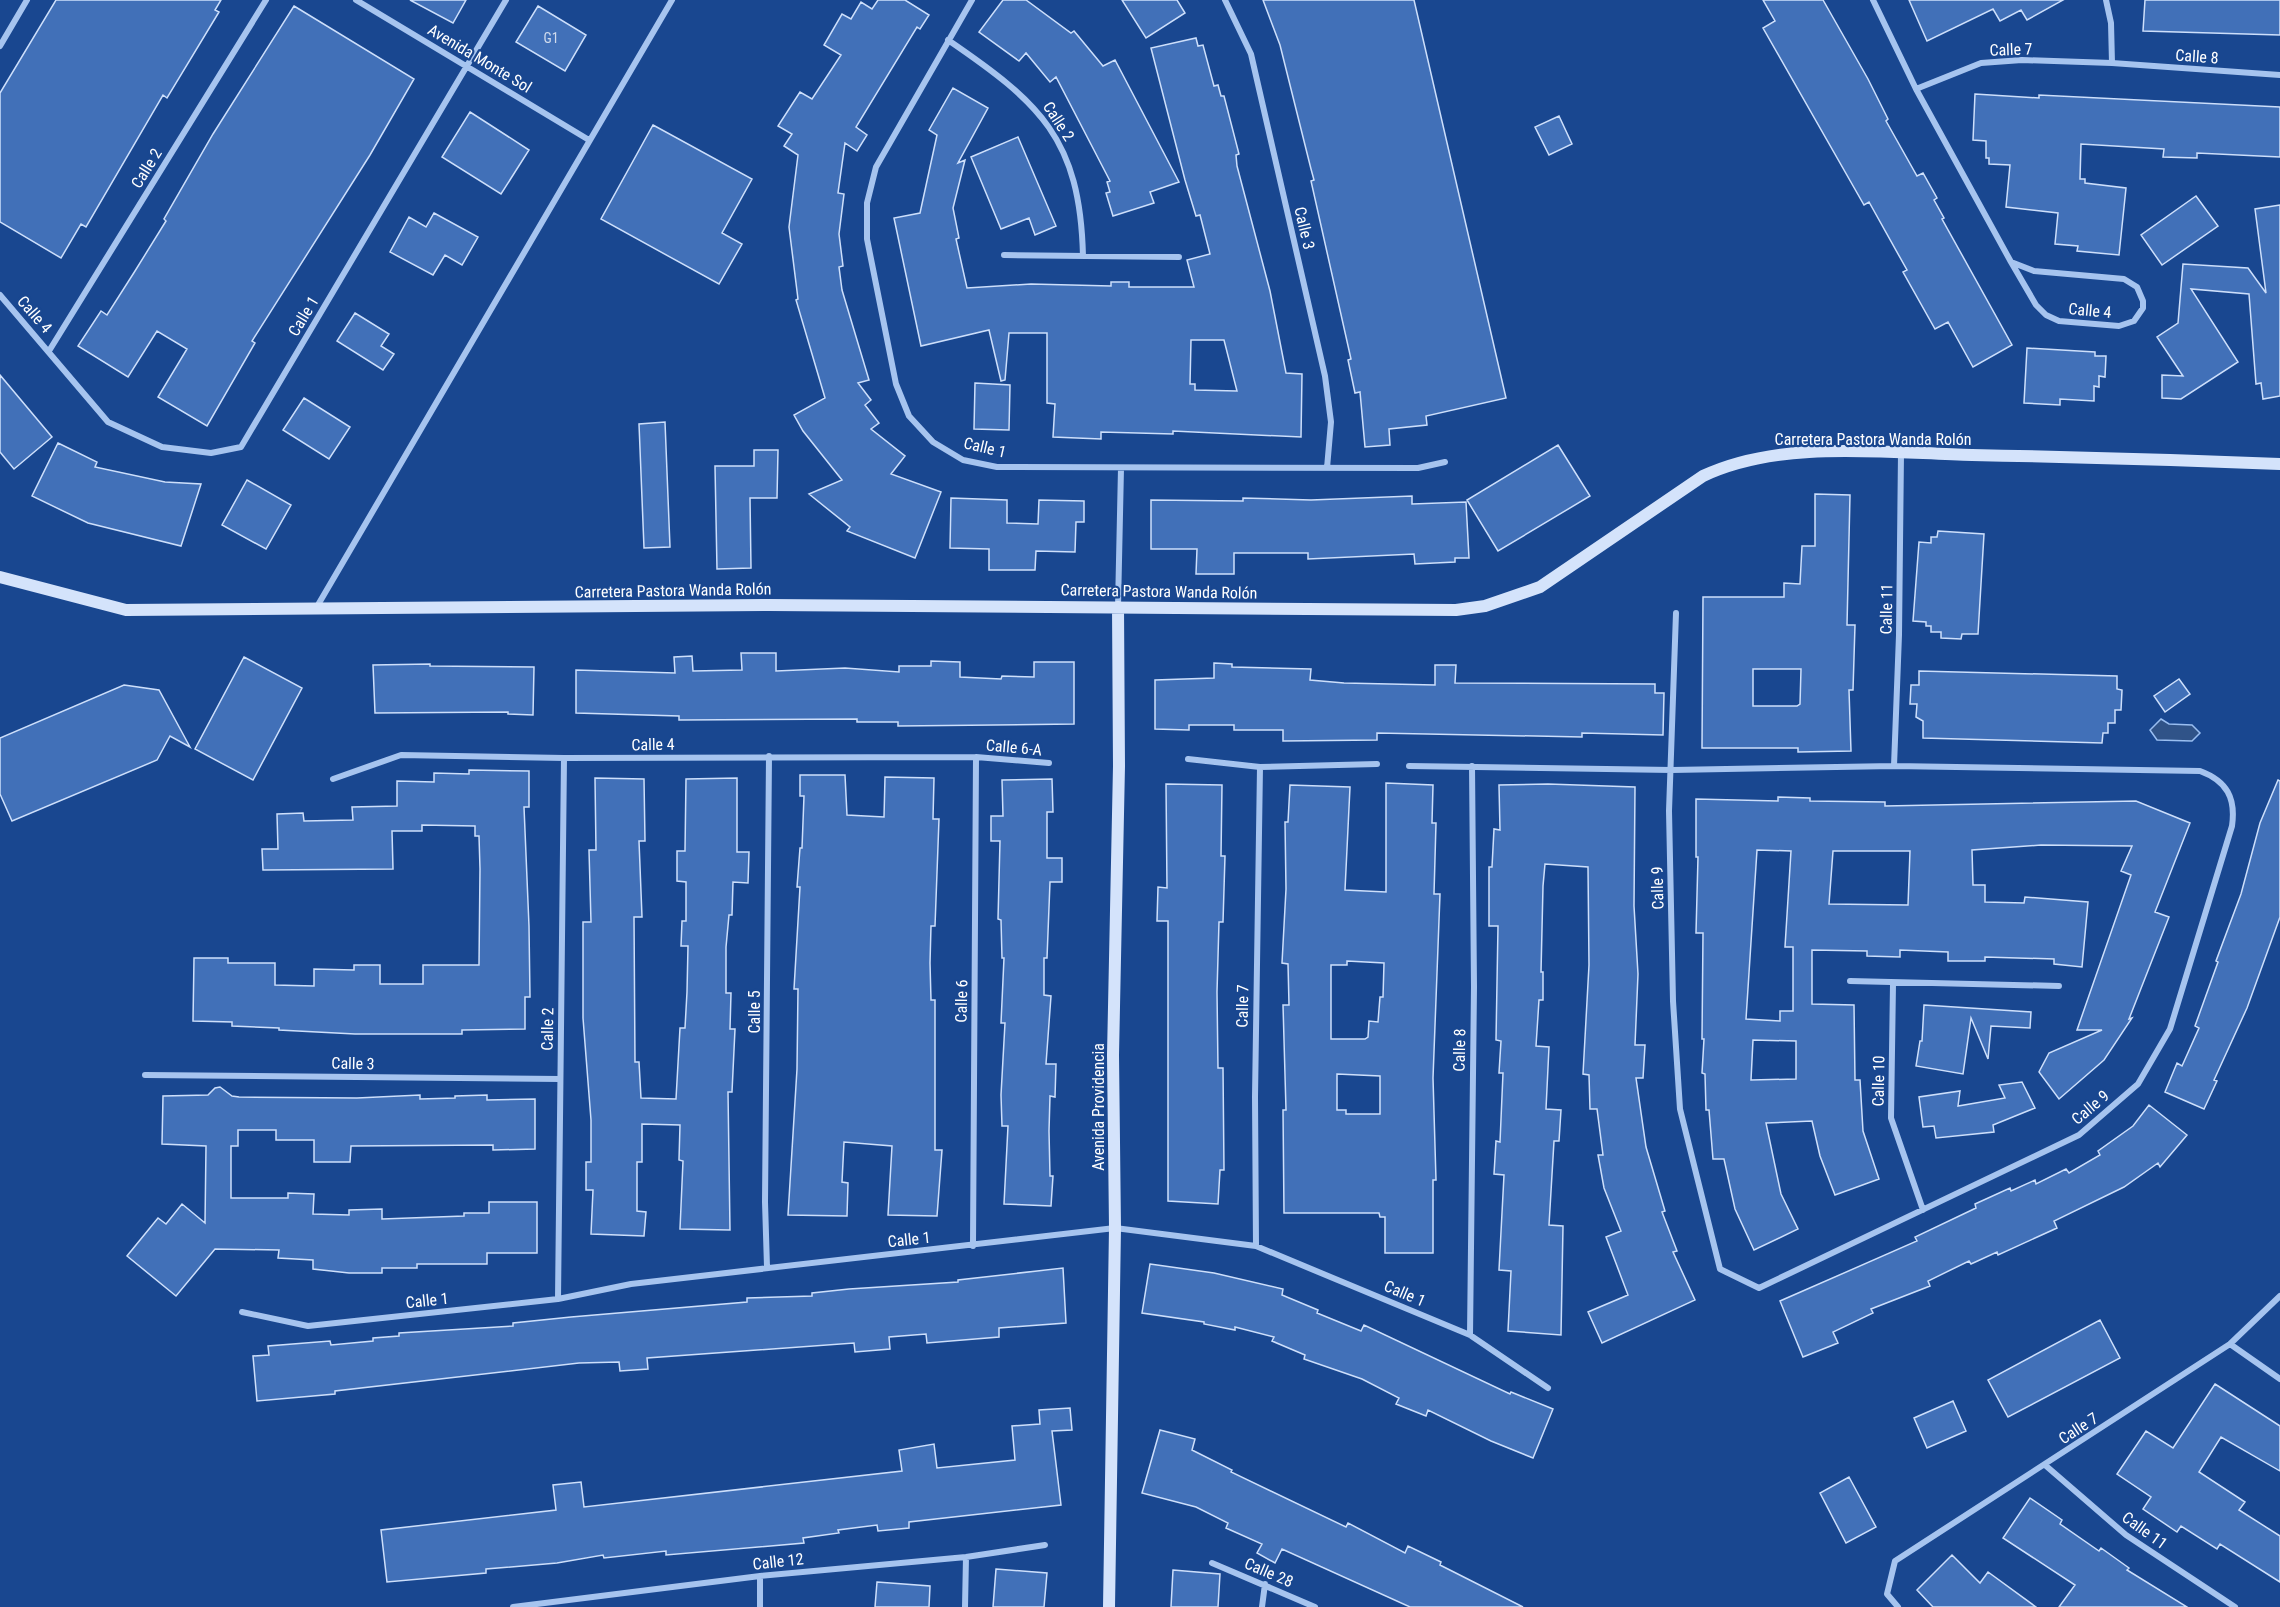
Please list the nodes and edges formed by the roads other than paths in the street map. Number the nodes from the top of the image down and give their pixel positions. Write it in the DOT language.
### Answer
graph roads {
  1 [pos="27,0"];
  2 [pos="266,0"];
  3 [pos="356,0"];
  4 [pos="506,0"];
  5 [pos="672,0"];
  6 [pos="972,0"];
  7 [pos="1225,0"];
  8 [pos="1873,0"];
  9 [pos="2106,0"];
  10 [pos="948,40"];
  11 [pos="0,46"];
  12 [pos="2112,63"];
  13 [pos="467,66"];
  14 [pos="2280,75"];
  15 [pos="1916,89"];
  16 [pos="589,140"];
  17 [pos="1004,255"];
  18 [pos="1083,256"];
  19 [pos="1179,257"];
  20 [pos="2011,262"];
  21 [pos="0,295"];
  22 [pos="50,351"];
  23 [pos="1901,453"];
  24 [pos="1445,462"];
  25 [pos="2280,464"];
  26 [pos="1121,468"];
  27 [pos="1327,468"];
  28 [pos="0,577"];
  29 [pos="1118,607"];
  30 [pos="315,610"];
  31 [pos="1676,613"];
  32 [pos="770,756"];
  33 [pos="976,757"];
  34 [pos="564,758"];
  35 [pos="1188,759"];
  36 [pos="1049,763"];
  37 [pos="1377,764"];
  38 [pos="1472,765"];
  39 [pos="1260,766"];
  40 [pos="1409,766"];
  41 [pos="1894,766"];
  42 [pos="1672,770"];
  43 [pos="333,779"];
  44 [pos="1850,981"];
  45 [pos="1893,984"];
  46 [pos="2059,986"];
  47 [pos="145,1075"];
  48 [pos="560,1079"];
  49 [pos="1923,1210"];
  50 [pos="1115,1228"];
  51 [pos="973,1246"];
  52 [pos="1256,1246"];
  53 [pos="767,1267"];
  54 [pos="2280,1296"];
  55 [pos="558,1299"];
  56 [pos="242,1312"];
  57 [pos="1470,1335"];
  58 [pos="2230,1344"];
  59 [pos="2280,1379"];
  60 [pos="1548,1388"];
  61 [pos="2045,1465"];
  62 [pos="1045,1545"];
  63 [pos="966,1557"];
  64 [pos="1212,1563"];
  65 [pos="760,1576"];
  66 [pos="1265,1584"];
  67 [pos="544,1605"];
  68 [pos="513,1607"];
  69 [pos="760,1607"];
  70 [pos="965,1607"];
  71 [pos="1109,1607"];
  72 [pos="1262,1607"];
  73 [pos="1315,1607"];
  74 [pos="1898,1607"];
  75 [pos="2235,1607"];
  1 -- 11 [label="street"];
  2 -- 22 [label="street, Calle 2"];
  3 -- 13 [label="street, Avenida Monte Sol"];
  4 -- 13 [label="street, Calle 1"];
  5 -- 16 [label="street"];
  6 -- 10 [label="street, Calle 1"];
  7 -- 27 [label="street, Calle 3"];
  8 -- 15 [label="street, Calle 4"];
  9 -- 12 [label="street"];
  10 -- 18 [label="street, Calle 2"];
  10 -- 26 [label="street, Calle 1"];
  12 -- 14 [label="street, Calle 8"];
  12 -- 15 [label="street, Calle 7"];
  13 -- 16 [label="street, Avenida Monte Sol"];
  13 -- 22 [label="street, Calle 1"];
  15 -- 20 [label="street, Calle 4"];
  16 -- 30 [label="street"];
  17 -- 18 [label="street"];
  18 -- 19 [label="street"];
  20 -- 20 [label="street, Calle 4"];
  21 -- 22 [label="street, Calle 4"];
  23 -- 25 [label="street, Carretera Pastora Wanda Rolón"];
  23 -- 29 [label="street, Carretera Pastora Wanda Rolón"];
  23 -- 41 [label="street, Calle 11"];
  24 -- 27 [label="street, Calle 1"];
  26 -- 27 [label="street, Calle 1"];
  26 -- 29 [label="street"];
  28 -- 30 [label="street, Carretera Pastora Wanda Rolón"];
  29 -- 30 [label="street, Carretera Pastora Wanda Rolón"];
  29 -- 50 [label="street, Avenida Providencia"];
  31 -- 42 [label="street, Calle 9"];
  32 -- 33 [label="street, Calle 4"];
  32 -- 34 [label="street, Calle 4"];
  32 -- 53 [label="street, Calle 5"];
  33 -- 36 [label="street, Calle 6-A"];
  33 -- 51 [label="street, Calle 6"];
  34 -- 43 [label="street, Calle 4"];
  34 -- 48 [label="street, Calle 2"];
  35 -- 39 [label="street"];
  37 -- 39 [label="street"];
  38 -- 40 [label="street, Calle 9"];
  38 -- 42 [label="street, Calle 9"];
  38 -- 57 [label="street, Calle 8"];
  39 -- 52 [label="street, Calle 7"];
  41 -- 42 [label="street, Calle 9"];
  41 -- 49 [label="street, Calle 9"];
  42 -- 49 [label="street, Calle 9"];
  44 -- 45 [label="street"];
  45 -- 46 [label="street"];
  45 -- 49 [label="street, Calle 10"];
  47 -- 48 [label="street, Calle 3"];
  48 -- 55 [label="street, Calle 2"];
  50 -- 51 [label="street, Calle 1"];
  50 -- 52 [label="street, Calle 1"];
  50 -- 71 [label="street, Avenida Providencia"];
  51 -- 53 [label="street, Calle 1"];
  52 -- 57 [label="street, Calle 1"];
  53 -- 55 [label="street, Calle 1"];
  54 -- 58 [label="street, Calle 7"];
  55 -- 56 [label="street, Calle 1"];
  57 -- 60 [label="street, Calle 1"];
  58 -- 59 [label="street"];
  58 -- 61 [label="street, Calle 7"];
  61 -- 74 [label="street, Calle 7"];
  61 -- 75 [label="street, Calle 11"];
  62 -- 63 [label="street, Calle 12"];
  63 -- 65 [label="street, Calle 12"];
  63 -- 70 [label="street"];
  64 -- 66 [label="street, Calle 28"];
  65 -- 67 [label="street, Calle 12"];
  65 -- 69 [label="street"];
  66 -- 72 [label="street"];
  66 -- 73 [label="street, Calle 28"];
  67 -- 68 [label="street, Calle 12"];
}
